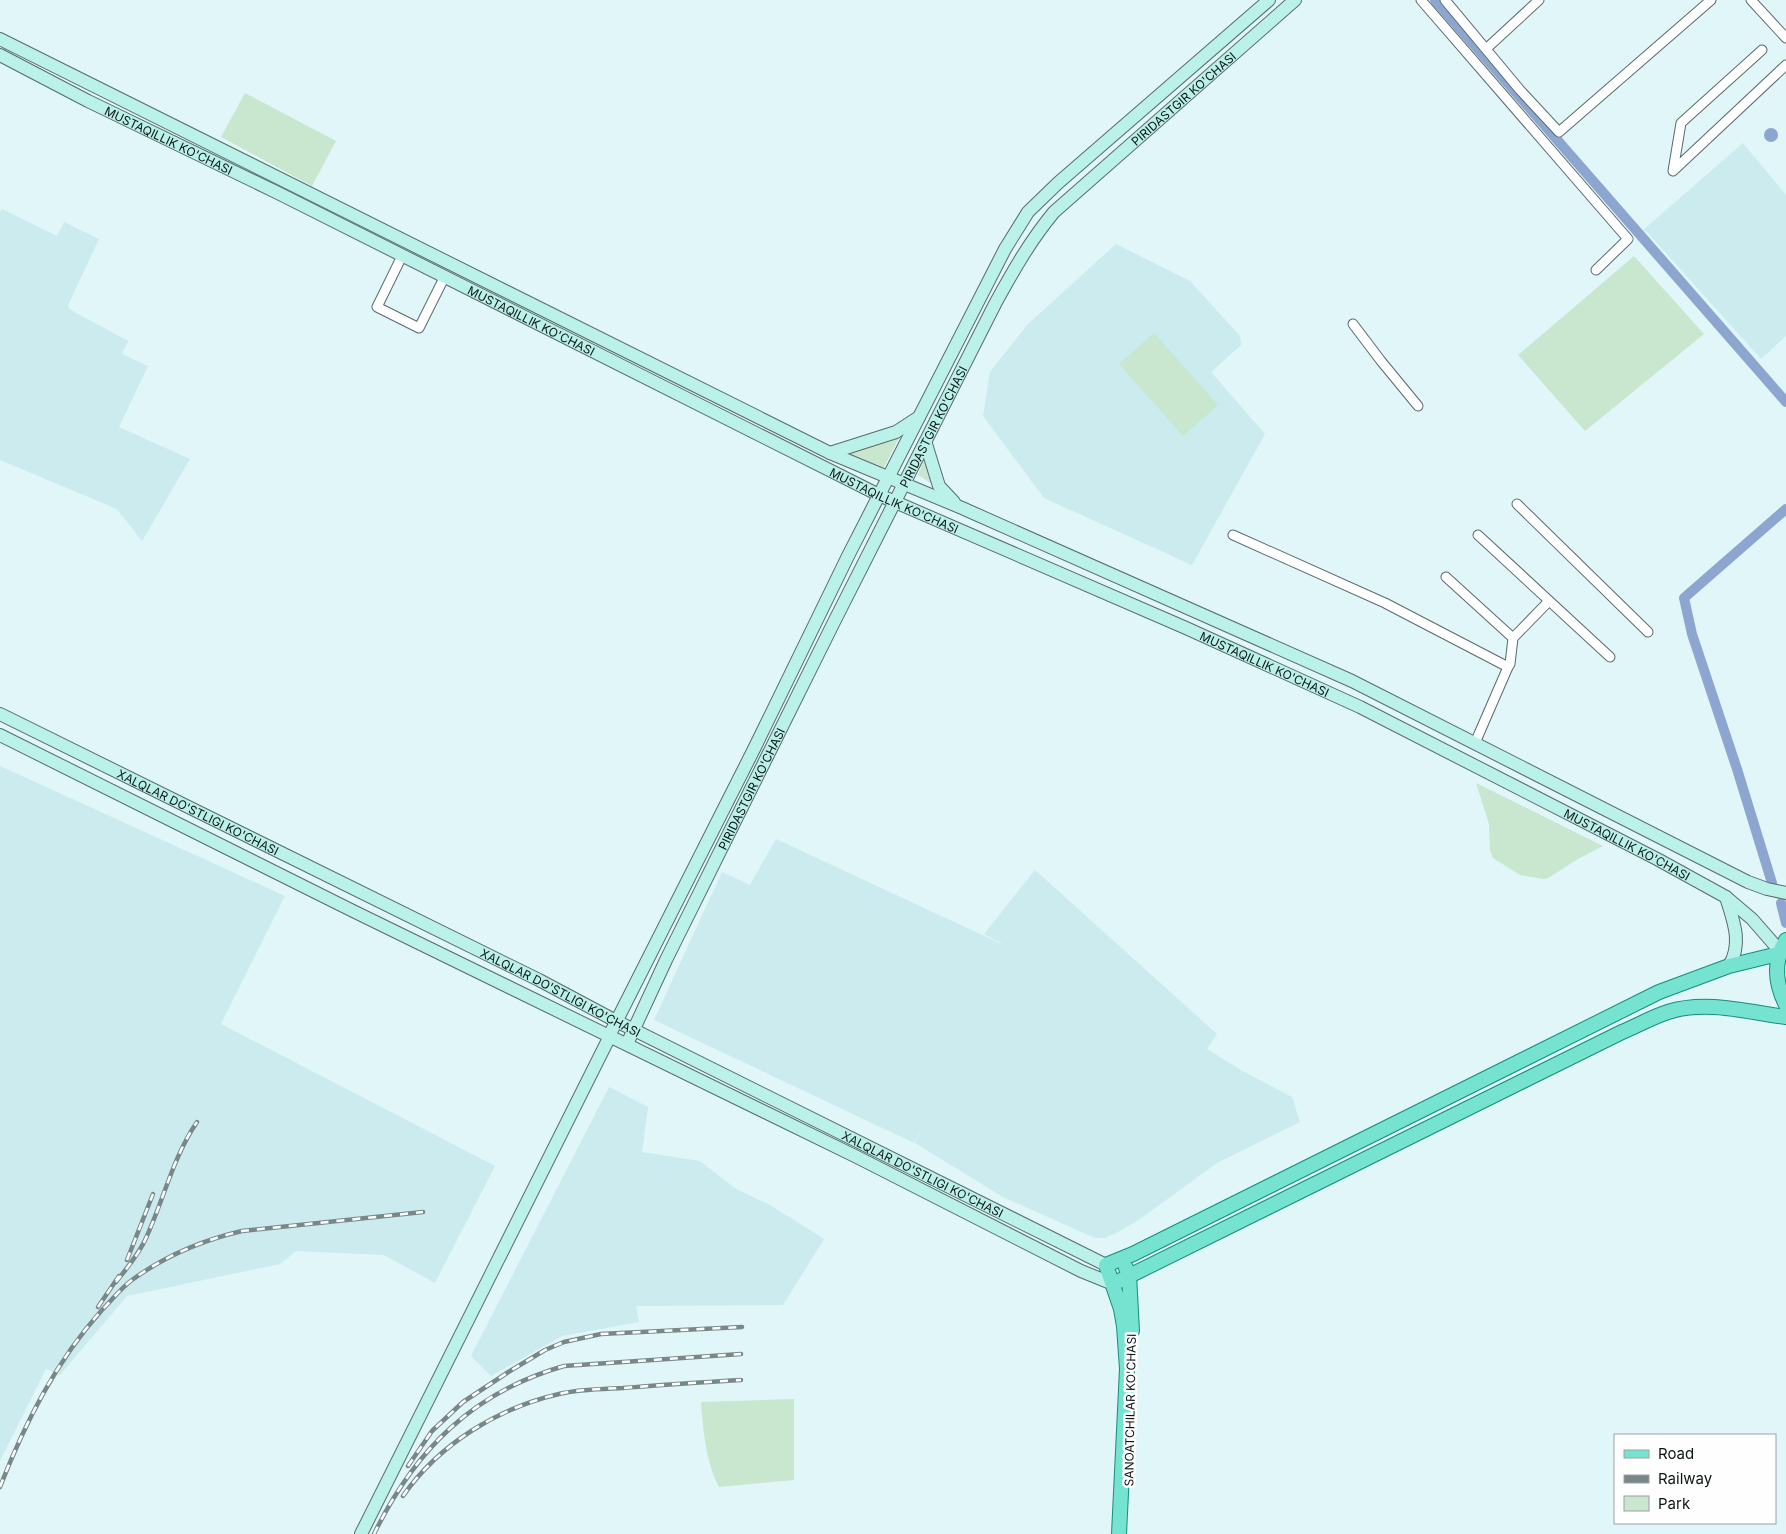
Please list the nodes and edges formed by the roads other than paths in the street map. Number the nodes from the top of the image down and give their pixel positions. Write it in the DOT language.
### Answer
graph roads {
  1 [pos="1269,0"];
  2 [pos="1294,0"];
  3 [pos="1421,0"];
  4 [pos="1445,0"];
  5 [pos="1539,0"];
  6 [pos="1710,0"];
  7 [pos="1751,0"];
  8 [pos="1786,38"];
  9 [pos="0,39"];
  10 [pos="1486,49"];
  11 [pos="1762,50"];
  12 [pos="0,55"];
  13 [pos="1786,65"];
  14 [pos="78,77"];
  15 [pos="70,92"];
  16 [pos="1067,175"];
  17 [pos="297,187"];
  18 [pos="1080,188"];
  19 [pos="290,200"];
  20 [pos="402,256"];
  21 [pos="1596,270"];
  22 [pos="444,278"];
  23 [pos="546,311"];
  24 [pos="540,324"];
  25 [pos="1352,324"];
  26 [pos="728,403"];
  27 [pos="1418,406"];
  28 [pos="722,415"];
  29 [pos="919,417"];
  30 [pos="926,444"];
  31 [pos="830,453"];
  32 [pos="888,478"];
  33 [pos="905,485"];
  34 [pos="879,495"];
  35 [pos="896,502"];
  36 [pos="1517,504"];
  37 [pos="962,508"];
  38 [pos="1233,535"];
  39 [pos="1478,536"];
  40 [pos="1446,577"];
  41 [pos="1549,601"];
  42 [pos="1234,628"];
  43 [pos="1648,632"];
  44 [pos="1513,638"];
  45 [pos="1225,646"];
  46 [pos="1610,657"];
  47 [pos="1508,667"];
  48 [pos="0,714"];
  49 [pos="0,735"];
  50 [pos="1471,740"];
  51 [pos="755,747"];
  52 [pos="770,753"];
  53 [pos="1455,756"];
  54 [pos="1786,893"];
  55 [pos="1726,897"];
  56 [pos="1781,948"];
  57 [pos="1729,966"];
  58 [pos="1786,1005"];
  59 [pos="1786,1017"];
  60 [pos="616,1021"];
  61 [pos="633,1029"];
  62 [pos="609,1036"];
  63 [pos="627,1044"];
  64 [pos="1530,1056"];
  65 [pos="1538,1074"];
  66 [pos="1121,1258"];
  67 [pos="1106,1265"];
  68 [pos="1129,1275"];
  69 [pos="1114,1284"];
  70 [pos="362,1534"];
  71 [pos="1119,1534"];
  72 [pos="1127,1534"];
  1 -- 16 [label="main road, PIRIDASTGIR KO'CHASI"];
  2 -- 18 [label="main road, PIRIDASTGIR KO'CHASI"];
  3 -- 21 [label="street"];
  4 -- 10 [label="street"];
  5 -- 10 [label="street"];
  6 -- 10 [label="street"];
  7 -- 8 [label="street"];
  9 -- 14 [label="main road, MUSTAQILLIK KO'CHASI"];
  11 -- 13 [label="street"];
  12 -- 15 [label="main road, MUSTAQILLIK KO'CHASI"];
  14 -- 15 [label="main road"];
  14 -- 17 [label="main road, MUSTAQILLIK KO'CHASI"];
  15 -- 19 [label="main road, MUSTAQILLIK KO'CHASI"];
  16 -- 18 [label="main road"];
  16 -- 29 [label="main road, PIRIDASTGIR KO'CHASI"];
  17 -- 19 [label="main road"];
  17 -- 23 [label="main road, MUSTAQILLIK KO'CHASI"];
  18 -- 30 [label="main road, PIRIDASTGIR KO'CHASI"];
  19 -- 20 [label="main road, MUSTAQILLIK KO'CHASI"];
  20 -- 22 [label="main road, MUSTAQILLIK KO'CHASI"];
  20 -- 22 [label="street"];
  22 -- 24 [label="main road, MUSTAQILLIK KO'CHASI"];
  23 -- 24 [label="main road"];
  23 -- 26 [label="main road, MUSTAQILLIK KO'CHASI"];
  24 -- 28 [label="main road, MUSTAQILLIK KO'CHASI"];
  25 -- 27 [label="street"];
  26 -- 28 [label="main road"];
  26 -- 31 [label="main road, MUSTAQILLIK KO'CHASI"];
  28 -- 34 [label="main road, MUSTAQILLIK KO'CHASI"];
  29 -- 31 [label="main road"];
  29 -- 32 [label="main road, PIRIDASTGIR KO'CHASI"];
  30 -- 33 [label="main road, PIRIDASTGIR KO'CHASI"];
  30 -- 37 [label="main road"];
  31 -- 32 [label="main road, MUSTAQILLIK KO'CHASI"];
  32 -- 33 [label="main road, MUSTAQILLIK KO'CHASI"];
  32 -- 34 [label="main road, PIRIDASTGIR KO'CHASI"];
  33 -- 35 [label="main road, PIRIDASTGIR KO'CHASI"];
  33 -- 37 [label="main road, MUSTAQILLIK KO'CHASI"];
  34 -- 35 [label="main road, MUSTAQILLIK KO'CHASI"];
  34 -- 51 [label="main road, PIRIDASTGIR KO'CHASI"];
  35 -- 45 [label="main road, MUSTAQILLIK KO'CHASI"];
  35 -- 52 [label="main road, PIRIDASTGIR KO'CHASI"];
  36 -- 43 [label="street"];
  37 -- 42 [label="main road, MUSTAQILLIK KO'CHASI"];
  38 -- 47 [label="street"];
  39 -- 41 [label="street"];
  40 -- 44 [label="street"];
  41 -- 44 [label="street"];
  41 -- 46 [label="street"];
  42 -- 45 [label="main road"];
  42 -- 50 [label="main road, MUSTAQILLIK KO'CHASI"];
  44 -- 47 [label="street"];
  45 -- 53 [label="main road, MUSTAQILLIK KO'CHASI"];
  47 -- 50 [label="street"];
  48 -- 60 [label="main road, XALQLAR DO'STLIGI KO'CHASI"];
  49 -- 62 [label="main road, XALQLAR DO'STLIGI KO'CHASI"];
  50 -- 53 [label="main road"];
  50 -- 54 [label="main road, MUSTAQILLIK KO'CHASI"];
  51 -- 52 [label="main road"];
  51 -- 60 [label="main road, PIRIDASTGIR KO'CHASI"];
  52 -- 61 [label="main road, PIRIDASTGIR KO'CHASI"];
  53 -- 55 [label="main road, MUSTAQILLIK KO'CHASI"];
  55 -- 56 [label="main road, MUSTAQILLIK KO'CHASI"];
  55 -- 57 [label="main road"];
  56 -- 57 [label="main road"];
  56 -- 58 [label="main road"];
  57 -- 64 [label="main road"];
  59 -- 65 [label="main road"];
  60 -- 61 [label="main road, XALQLAR DO'STLIGI KO'CHASI"];
  60 -- 62 [label="main road, PIRIDASTGIR KO'CHASI"];
  61 -- 63 [label="main road, PIRIDASTGIR KO'CHASI"];
  61 -- 67 [label="main road, XALQLAR DO'STLIGI KO'CHASI"];
  62 -- 63 [label="main road, XALQLAR DO'STLIGI KO'CHASI"];
  62 -- 70 [label="main road, PIRIDASTGIR KO'CHASI"];
  63 -- 69 [label="main road, XALQLAR DO'STLIGI KO'CHASI"];
  64 -- 65 [label="main road"];
  64 -- 66 [label="main road"];
  65 -- 68 [label="main road"];
  66 -- 67 [label="main road"];
  66 -- 68 [label="main road, SANOATCHILAR KO'CHASI"];
  67 -- 69 [label="main road, SANOATCHILAR KO'CHASI"];
  68 -- 69 [label="main road"];
  68 -- 72 [label="main road, SANOATCHILAR KO'CHASI"];
  69 -- 71 [label="main road, SANOATCHILAR KO'CHASI"];
}
